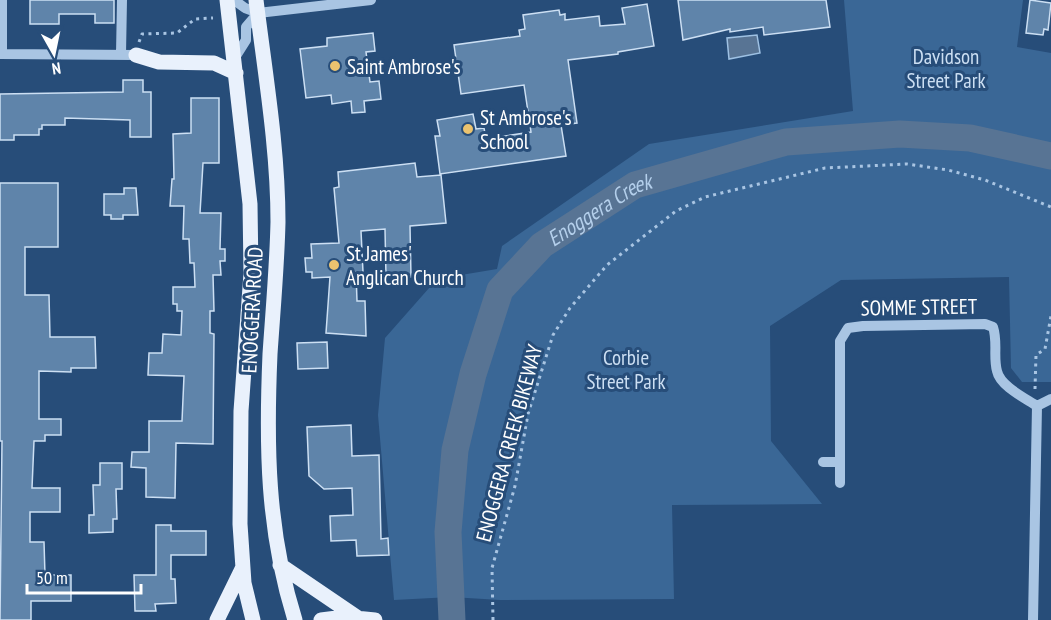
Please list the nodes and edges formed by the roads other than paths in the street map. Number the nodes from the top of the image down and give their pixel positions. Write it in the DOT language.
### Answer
graph roads {
  1 [pos="2,0"];
  2 [pos="122,0"];
  3 [pos="227,0"];
  4 [pos="234,0"];
  5 [pos="371,0"];
  6 [pos="257,7"];
  7 [pos="1,54"];
  8 [pos="128,55"];
  9 [pos="235,66"];
  10 [pos="1051,399"];
  11 [pos="1037,406"];
  12 [pos="824,462"];
  13 [pos="840,462"];
  14 [pos="840,483"];
  15 [pos="280,565"];
  16 [pos="242,569"];
  17 [pos="357,619"];
  18 [pos="217,620"];
  19 [pos="254,620"];
  20 [pos="295,620"];
  21 [pos="321,620"];
  22 [pos="375,620"];
  23 [pos="1032,620"];
  1 -- 7 [label="street"];
  2 -- 8 [label="street"];
  3 -- 9 [label="main road, ENOGGERA ROAD"];
  4 -- 6 [label="street"];
  5 -- 6 [label="street"];
  6 -- 9 [label="street"];
  6 -- 15 [label="main road, ENOGGERA ROAD"];
  7 -- 8 [label="street"];
  8 -- 9 [label="main road"];
  9 -- 16 [label="main road, ENOGGERA ROAD"];
  10 -- 11 [label="street"];
  11 -- 13 [label="street, SOMME STREET"];
  11 -- 23 [label="street"];
  12 -- 13 [label="street"];
  13 -- 14 [label="street, SOMME STREET"];
  15 -- 17 [label="main road"];
  15 -- 20 [label="main road, ENOGGERA ROAD"];
  16 -- 18 [label="main road"];
  16 -- 19 [label="main road, ENOGGERA ROAD"];
  17 -- 21 [label="main road"];
  17 -- 22 [label="main road"];
}
